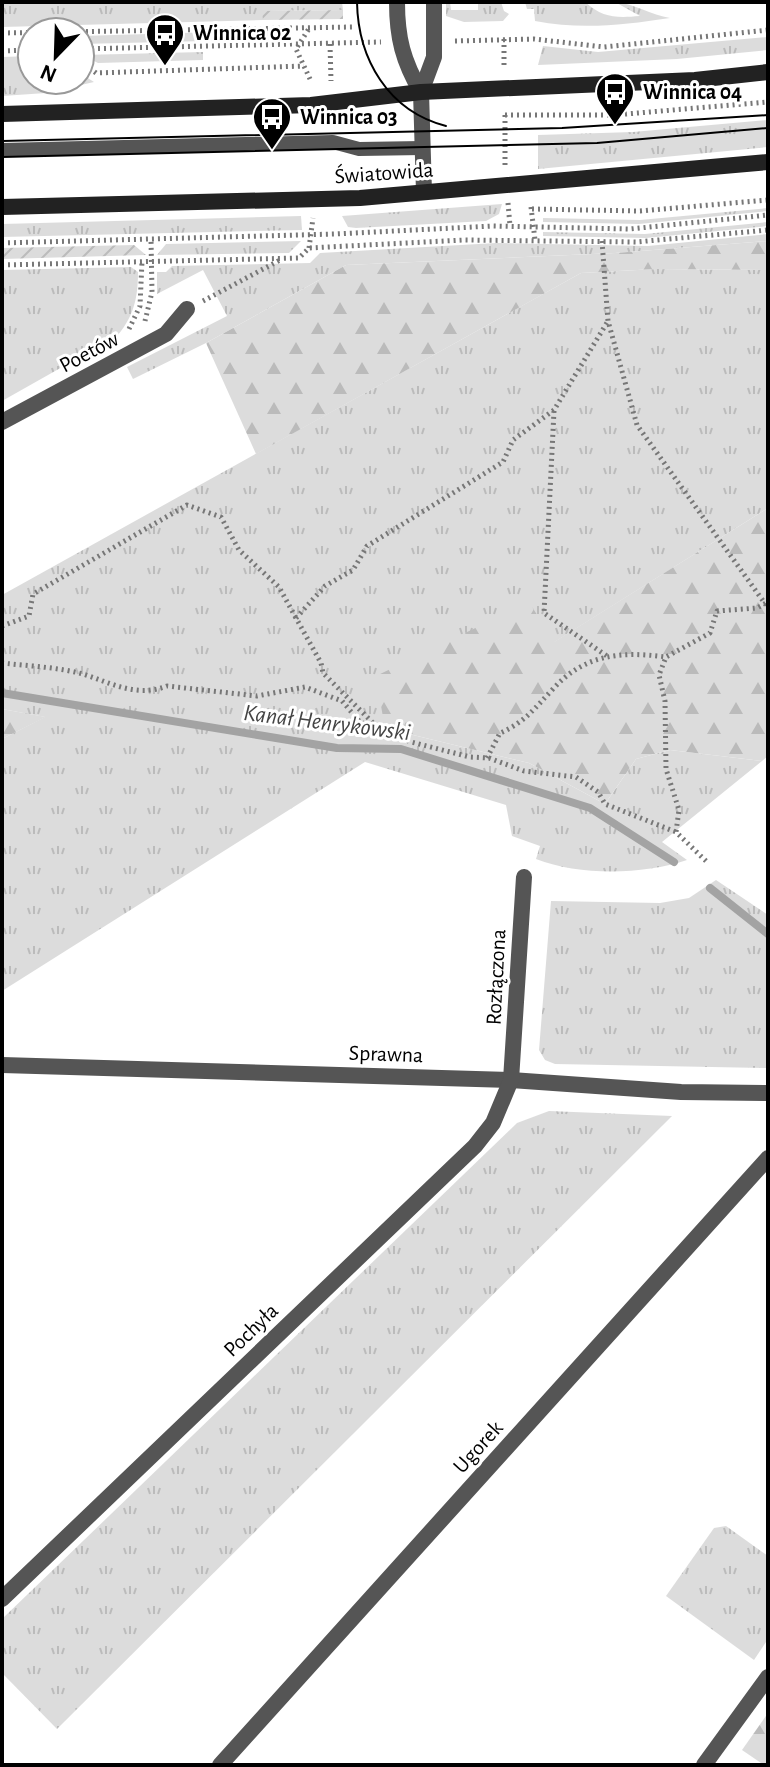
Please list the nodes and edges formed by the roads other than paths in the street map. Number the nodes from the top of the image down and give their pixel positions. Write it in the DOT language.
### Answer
graph roads {
  1 [pos="397,2"];
  2 [pos="434,2"];
  3 [pos="768,72"];
  4 [pos="421,92"];
  5 [pos="2,114"];
  6 [pos="422,148"];
  7 [pos="2,150"];
  8 [pos="768,162"];
  9 [pos="424,192"];
  10 [pos="2,207"];
  11 [pos="187,309"];
  12 [pos="2,422"];
  13 [pos="524,877"];
  14 [pos="2,1065"];
  15 [pos="511,1080"];
  16 [pos="768,1093"];
  17 [pos="768,1158"];
  18 [pos="2,1599"];
  19 [pos="768,1677"];
  20 [pos="220,1765"];
  21 [pos="704,1765"];
  1 -- 4 [label="street"];
  2 -- 4 [label="street"];
  3 -- 4 [label="street"];
  4 -- 5 [label="street"];
  4 -- 6 [label="street"];
  6 -- 7 [label="lane"];
  6 -- 9 [label="street"];
  8 -- 9 [label="street, Światowida"];
  9 -- 10 [label="street, Światowida"];
  11 -- 12 [label="street, Poetów"];
  13 -- 15 [label="street, Rozłączona"];
  14 -- 15 [label="street, Sprawna"];
  15 -- 16 [label="street, Sprawna"];
  15 -- 18 [label="street, Pochyła"];
  17 -- 20 [label="street, Ugorek"];
  19 -- 21 [label="street"];
}
